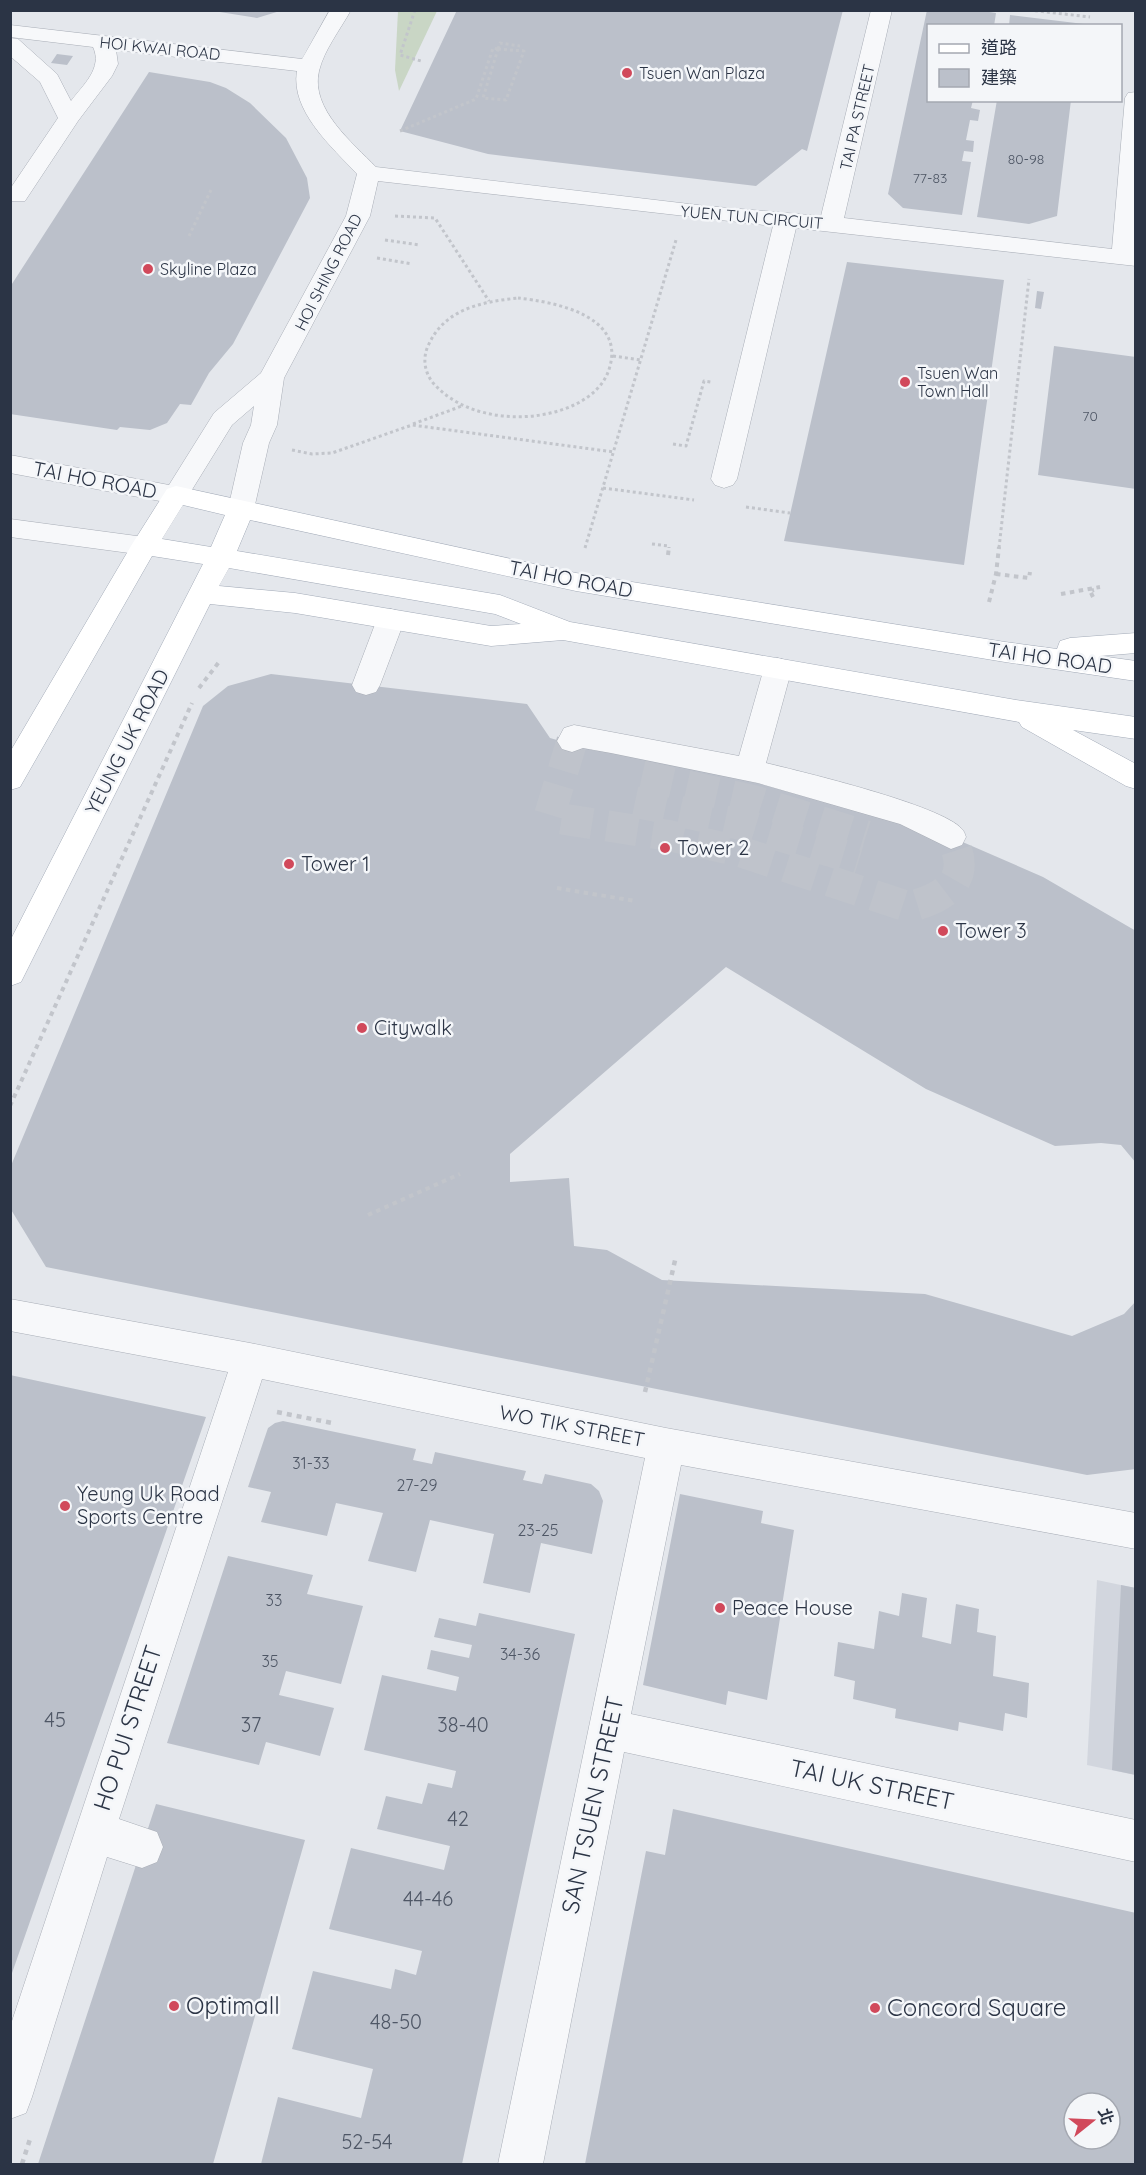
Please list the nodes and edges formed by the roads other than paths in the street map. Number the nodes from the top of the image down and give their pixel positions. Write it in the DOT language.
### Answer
graph roads {
  1 [pos="340,10"];
  2 [pos="882,10"];
  3 [pos="112,23"];
  4 [pos="10,31"];
  5 [pos="101,42"];
  6 [pos="10,44"];
  7 [pos="310,66"];
  8 [pos="1136,98"];
  9 [pos="69,118"];
  10 [pos="369,173"];
  11 [pos="17,196"];
  12 [pos="785,221"];
  13 [pos="831,224"];
  14 [pos="1129,259"];
  15 [pos="271,378"];
  16 [pos="10,464"];
  17 [pos="724,479"];
  18 [pos="176,495"];
  19 [pos="241,509"];
  20 [pos="10,528"];
  21 [pos="144,546"];
  22 [pos="220,558"];
  23 [pos="202,594"];
  24 [pos="391,619"];
  25 [pos="565,631"];
  26 [pos="1136,643"];
  27 [pos="1005,652"];
  28 [pos="778,668"];
  29 [pos="1136,670"];
  30 [pos="366,685"];
  31 [pos="1016,711"];
  32 [pos="1136,728"];
  33 [pos="572,741"];
  34 [pos="750,769"];
  35 [pos="1136,778"];
  36 [pos="10,779"];
  37 [pos="951,837"];
  38 [pos="10,973"];
  39 [pos="10,1315"];
  40 [pos="250,1360"];
  41 [pos="666,1445"];
  42 [pos="1136,1531"];
  43 [pos="609,1729"];
  44 [pos="94,1832"];
  45 [pos="1136,1841"];
  46 [pos="142,1847"];
  47 [pos="10,2097"];
  48 [pos="520,2164"];
  1 -- 7 [label="street"];
  2 -- 13 [label="street, TAI PA STREET"];
  3 -- 5 [label="street"];
  4 -- 5 [label="street, HOI KWAI ROAD"];
  5 -- 7 [label="street, HOI KWAI ROAD"];
  5 -- 9 [label="street"];
  6 -- 9 [label="street"];
  7 -- 10 [label="street"];
  8 -- 14 [label="street"];
  9 -- 11 [label="street"];
  10 -- 12 [label="street, YUEN TUN CIRCUIT"];
  10 -- 15 [label="street, HOI SHING ROAD"];
  12 -- 13 [label="street, YUEN TUN CIRCUIT"];
  12 -- 17 [label="street"];
  13 -- 14 [label="street, YUEN TUN CIRCUIT"];
  15 -- 18 [label="street, HOI SHING ROAD"];
  15 -- 19 [label="street, HOI SHING ROAD"];
  16 -- 18 [label="street, TAI HO ROAD"];
  18 -- 19 [label="main road, TAI HO ROAD"];
  18 -- 21 [label="main road"];
  19 -- 22 [label="main road, YEUNG UK ROAD"];
  19 -- 27 [label="main road, TAI HO ROAD"];
  20 -- 21 [label="street, TAI HO ROAD"];
  21 -- 22 [label="main road, TAI HO ROAD"];
  21 -- 36 [label="main road"];
  22 -- 23 [label="main road, YEUNG UK ROAD"];
  22 -- 25 [label="main road, TAI HO ROAD"];
  23 -- 24 [label="main road"];
  23 -- 38 [label="main road, YEUNG UK ROAD"];
  24 -- 25 [label="main road"];
  24 -- 30 [label="street"];
  25 -- 28 [label="main road, TAI HO ROAD"];
  26 -- 27 [label="main road"];
  27 -- 29 [label="main road, TAI HO ROAD"];
  28 -- 31 [label="main road, TAI HO ROAD"];
  28 -- 34 [label="street"];
  31 -- 32 [label="main road, TAI HO ROAD"];
  31 -- 35 [label="main road, TAI HO ROAD"];
  33 -- 34 [label="street"];
  34 -- 37 [label="street"];
  39 -- 40 [label="street, WO TIK STREET"];
  40 -- 41 [label="street, WO TIK STREET"];
  40 -- 44 [label="street, HO PUI STREET"];
  41 -- 42 [label="street, WO TIK STREET"];
  41 -- 43 [label="street, SAN TSUEN STREET"];
  43 -- 45 [label="street, TAI UK STREET"];
  43 -- 48 [label="street, SAN TSUEN STREET"];
  44 -- 46 [label="street"];
  44 -- 47 [label="street, HO PUI STREET"];
}
